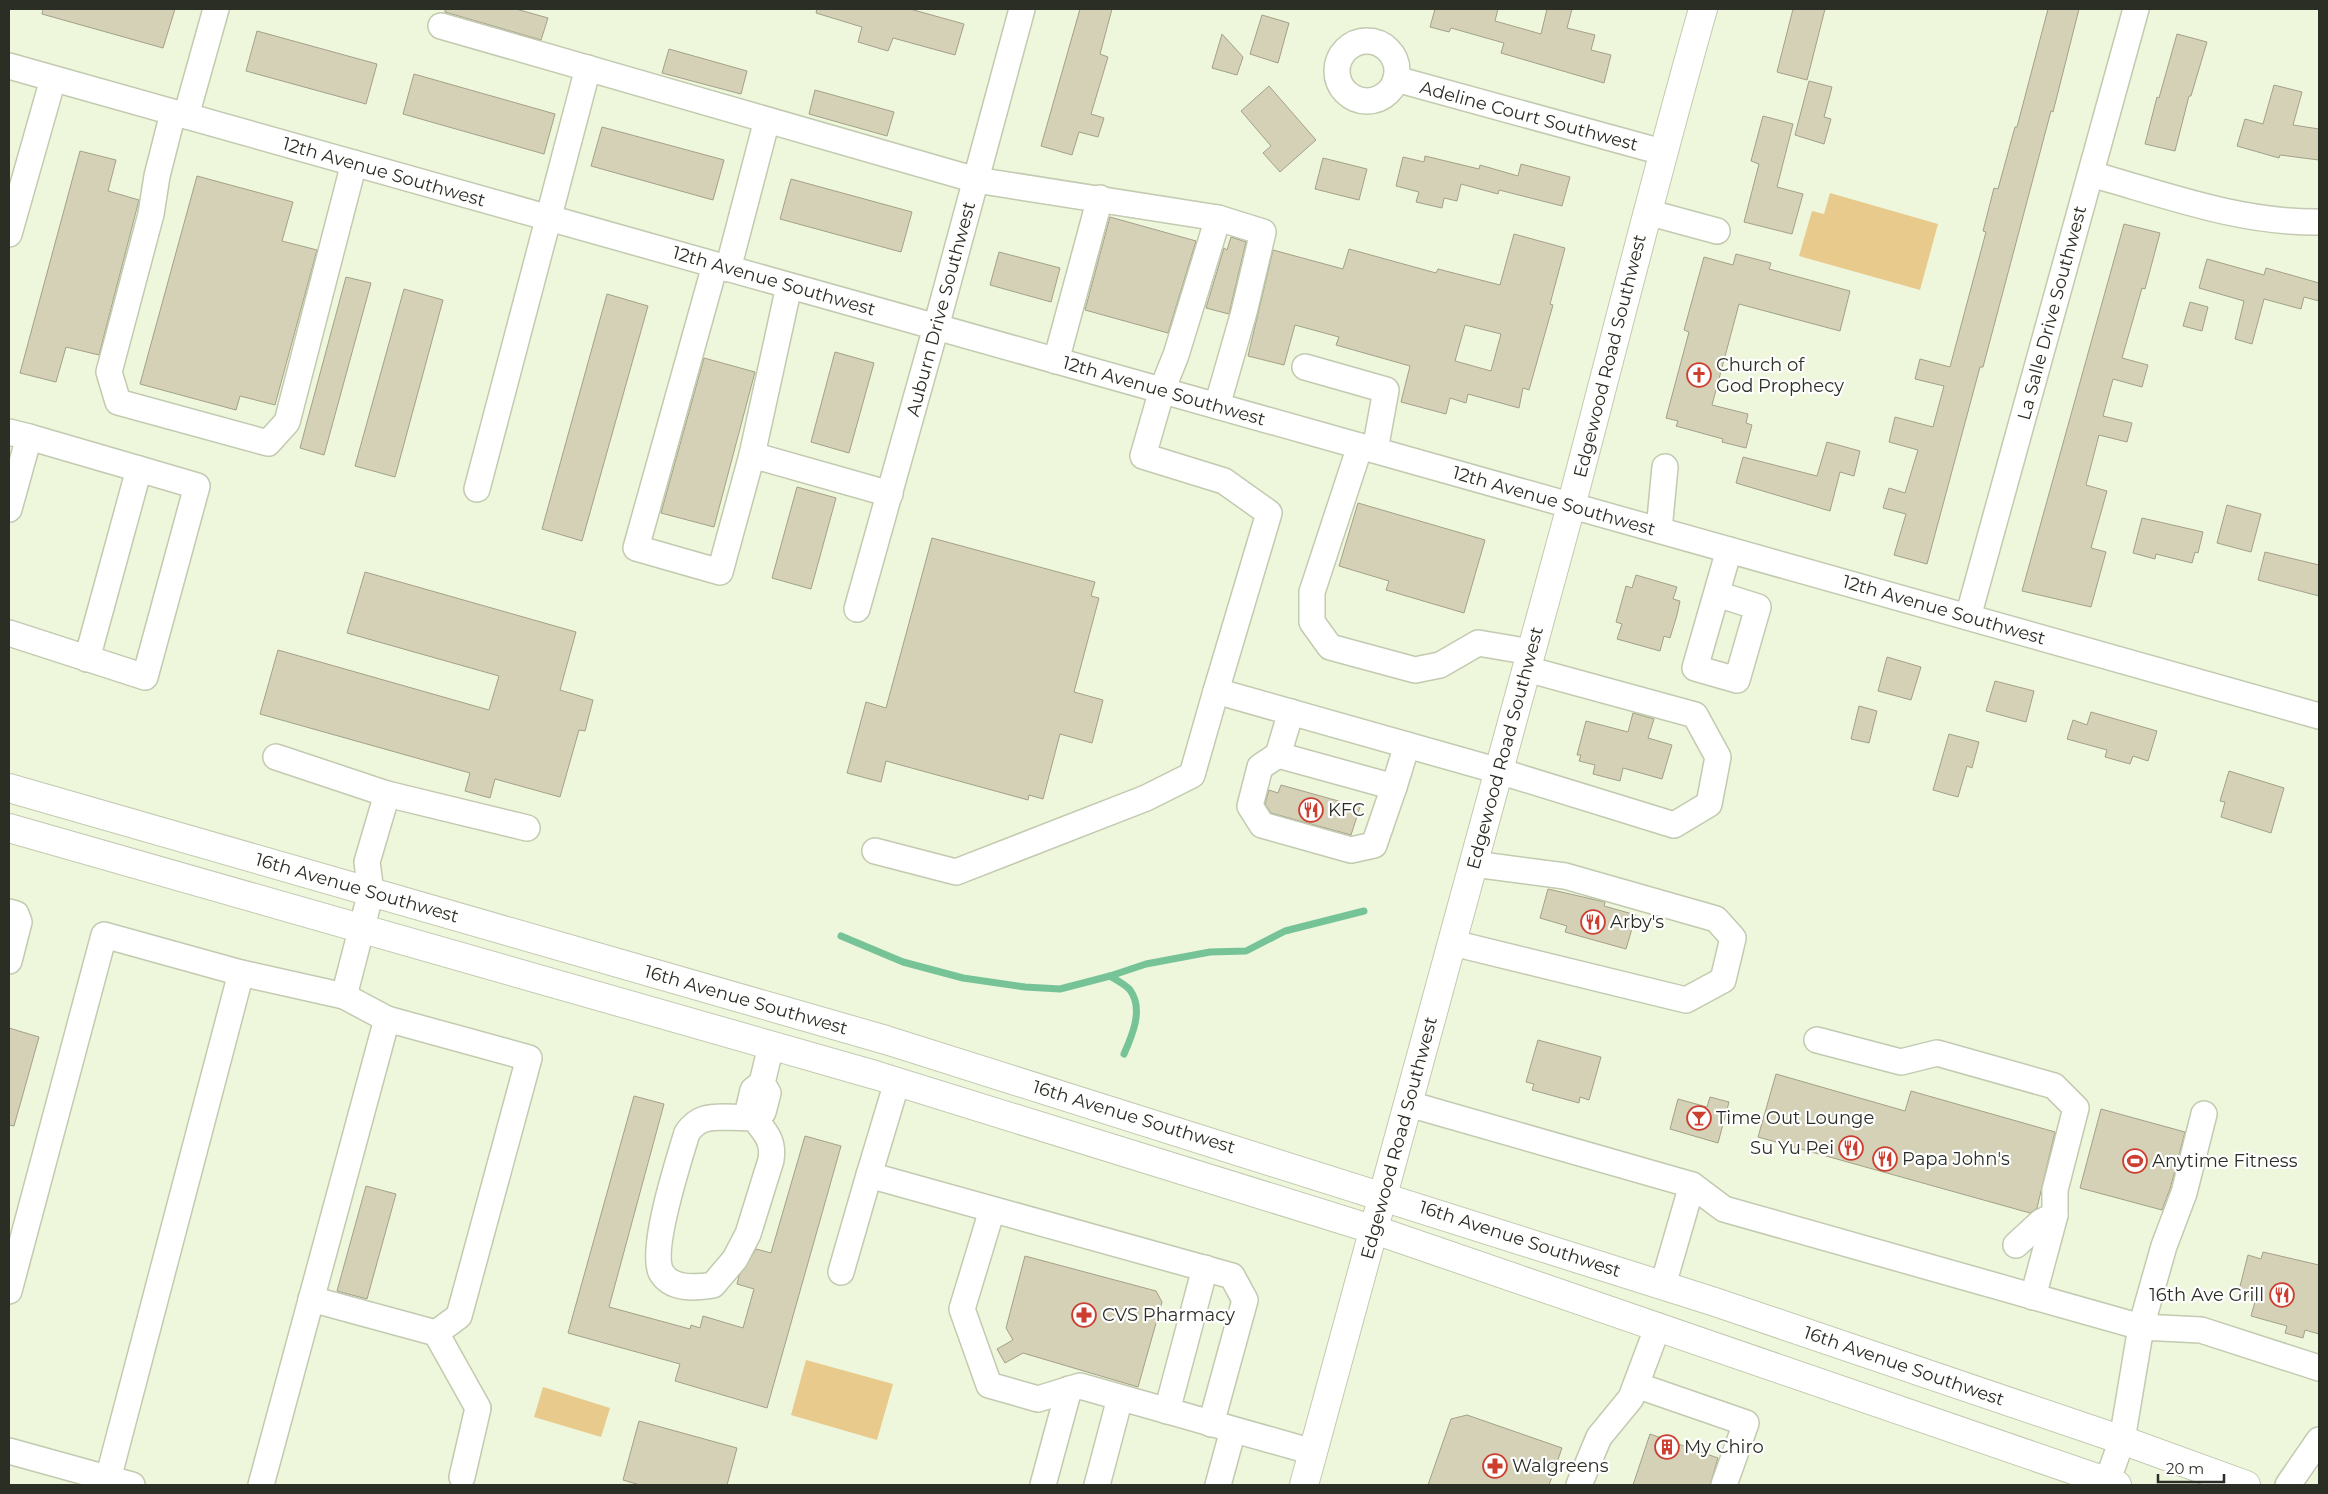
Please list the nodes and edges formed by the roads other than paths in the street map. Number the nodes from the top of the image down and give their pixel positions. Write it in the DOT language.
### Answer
graph roads {
  1 [pos="216,9"];
  2 [pos="1022,9"];
  3 [pos="1703,9"];
  4 [pos="2136,9"];
  5 [pos="440,26"];
  6 [pos="9,66"];
  7 [pos="588,68"];
  8 [pos="53,78"];
  9 [pos="1396,80"];
  10 [pos="180,114"];
  11 [pos="767,120"];
  12 [pos="1662,152"];
  13 [pos="354,163"];
  14 [pos="2091,174"];
  15 [pos="976,180"];
  16 [pos="1100,198"];
  17 [pos="1647,212"];
  18 [pos="548,218"];
  19 [pos="1218,218"];
  20 [pos="2319,222"];
  21 [pos="1717,231"];
  22 [pos="9,234"];
  23 [pos="722,267"];
  24 [pos="789,286"];
  25 [pos="936,327"];
  26 [pos="1056,361"];
  27 [pos="1305,367"];
  28 [pos="1162,390"];
  29 [pos="1217,406"];
  30 [pos="19,434"];
  31 [pos="1368,448"];
  32 [pos="752,455"];
  33 [pos="1665,467"];
  34 [pos="139,469"];
  35 [pos="477,489"];
  36 [pos="890,494"];
  37 [pos="1571,506"];
  38 [pos="9,509"];
  39 [pos="1658,530"];
  40 [pos="1729,550"];
  41 [pos="1717,594"];
  42 [pos="857,609"];
  43 [pos="1968,617"];
  44 [pos="9,633"];
  45 [pos="87,659"];
  46 [pos="1529,661"];
  47 [pos="1216,691"];
  48 [pos="1291,712"];
  49 [pos="2319,716"];
  50 [pos="1407,745"];
  51 [pos="1278,755"];
  52 [pos="276,757"];
  53 [pos="1499,771"];
  54 [pos="9,788"];
  55 [pos="1394,788"];
  56 [pos="387,794"];
  57 [pos="9,828"];
  58 [pos="527,828"];
  59 [pos="876,851"];
  60 [pos="1474,864"];
  61 [pos="371,892"];
  62 [pos="9,912"];
  63 [pos="362,930"];
  64 [pos="1452,943"];
  65 [pos="9,961"];
  66 [pos="241,974"];
  67 [pos="344,996"];
  68 [pos="387,1019"];
  69 [pos="1817,1040"];
  70 [pos="771,1046"];
  71 [pos="897,1082"];
  72 [pos="1409,1104"];
  73 [pos="2204,1114"];
  74 [pos="754,1118"];
  75 [pos="869,1174"];
  76 [pos="1692,1185"];
  77 [pos="1384,1196"];
  78 [pos="992,1210"];
  79 [pos="2055,1215"];
  80 [pos="1375,1230"];
  81 [pos="2016,1245"];
  82 [pos="1205,1268"];
  83 [pos="841,1272"];
  84 [pos="1664,1285"];
  85 [pos="9,1291"];
  86 [pos="2032,1297"];
  87 [pos="311,1299"];
  88 [pos="1658,1326"];
  89 [pos="2141,1326"];
  90 [pos="436,1333"];
  91 [pos="2319,1368"];
  92 [pos="1636,1385"];
  93 [pos="1069,1390"];
  94 [pos="1120,1398"];
  95 [pos="1168,1411"];
  96 [pos="1222,1427"];
  97 [pos="2122,1440"];
  98 [pos="2319,1440"];
  99 [pos="9,1451"];
  100 [pos="1313,1452"];
  101 [pos="462,1477"];
  102 [pos="108,1478"];
  103 [pos="2110,1484"];
  104 [pos="132,1485"];
  105 [pos="261,1485"];
  106 [pos="1043,1485"];
  107 [pos="1097,1485"];
  108 [pos="1218,1485"];
  109 [pos="1304,1485"];
  110 [pos="1579,1485"];
  111 [pos="1724,1485"];
  112 [pos="2246,1485"];
  113 [pos="2288,1485"];
  1 -- 10 [label="street"];
  2 -- 15 [label="street, Auburn Drive Southwest"];
  3 -- 12 [label="main road, Edgewood Road Southwest"];
  4 -- 14 [label="street, La Salle Drive Southwest"];
  5 -- 7 [label="street"];
  6 -- 8 [label="street, 12th Avenue Southwest"];
  7 -- 11 [label="street"];
  7 -- 18 [label="street"];
  8 -- 10 [label="street, 12th Avenue Southwest"];
  8 -- 22 [label="street"];
  9 -- 12 [label="street, Adeline Court Southwest"];
  10 -- 13 [label="street, 12th Avenue Southwest"];
  10 -- 13 [label="street"];
  11 -- 15 [label="street"];
  11 -- 23 [label="street"];
  12 -- 17 [label="main road, Edgewood Road Southwest"];
  13 -- 18 [label="street, 12th Avenue Southwest"];
  14 -- 20 [label="street"];
  14 -- 43 [label="street, La Salle Drive Southwest"];
  15 -- 16 [label="street"];
  15 -- 25 [label="street, Auburn Drive Southwest"];
  16 -- 19 [label="street"];
  16 -- 26 [label="street"];
  17 -- 21 [label="street"];
  17 -- 37 [label="main road, Edgewood Road Southwest"];
  18 -- 23 [label="street, 12th Avenue Southwest"];
  18 -- 35 [label="street"];
  19 -- 28 [label="street"];
  19 -- 29 [label="street"];
  23 -- 24 [label="street, 12th Avenue Southwest"];
  23 -- 32 [label="street"];
  24 -- 25 [label="street, 12th Avenue Southwest"];
  24 -- 32 [label="street"];
  25 -- 26 [label="street, 12th Avenue Southwest"];
  25 -- 36 [label="street, Auburn Drive Southwest"];
  26 -- 28 [label="street, 12th Avenue Southwest"];
  27 -- 31 [label="street"];
  28 -- 29 [label="street, 12th Avenue Southwest"];
  28 -- 47 [label="street"];
  29 -- 31 [label="street, 12th Avenue Southwest"];
  30 -- 34 [label="street"];
  30 -- 38 [label="street"];
  31 -- 37 [label="street, 12th Avenue Southwest"];
  31 -- 46 [label="street"];
  32 -- 36 [label="street"];
  33 -- 39 [label="street"];
  34 -- 45 [label="street"];
  34 -- 45 [label="street"];
  36 -- 42 [label="street, Auburn Drive Southwest"];
  37 -- 39 [label="street, 12th Avenue Southwest"];
  37 -- 46 [label="main road, Edgewood Road Southwest"];
  39 -- 40 [label="street, 12th Avenue Southwest"];
  40 -- 41 [label="street"];
  40 -- 43 [label="street, 12th Avenue Southwest"];
  43 -- 49 [label="street, 12th Avenue Southwest"];
  44 -- 45 [label="street"];
  46 -- 53 [label="main road, Edgewood Road Southwest"];
  46 -- 53 [label="street"];
  47 -- 48 [label="street"];
  47 -- 59 [label="street"];
  48 -- 50 [label="street"];
  48 -- 51 [label="street"];
  50 -- 53 [label="street"];
  50 -- 55 [label="street"];
  51 -- 55 [label="street"];
  51 -- 55 [label="street"];
  52 -- 56 [label="street"];
  53 -- 60 [label="main road, Edgewood Road Southwest"];
  54 -- 61 [label="main road, 16th Avenue Southwest"];
  56 -- 58 [label="street"];
  56 -- 61 [label="street"];
  57 -- 63 [label="main road, 16th Avenue Southwest"];
  60 -- 64 [label="main road, Edgewood Road Southwest"];
  60 -- 64 [label="street"];
  61 -- 63 [label="street"];
  61 -- 77 [label="main road, 16th Avenue Southwest"];
  62 -- 65 [label="street"];
  63 -- 67 [label="street"];
  63 -- 70 [label="main road, 16th Avenue Southwest"];
  64 -- 72 [label="main road, Edgewood Road Southwest"];
  66 -- 67 [label="street"];
  66 -- 85 [label="street"];
  66 -- 102 [label="street"];
  67 -- 68 [label="street"];
  68 -- 87 [label="street"];
  68 -- 90 [label="street"];
  69 -- 79 [label="street"];
  70 -- 71 [label="main road, 16th Avenue Southwest"];
  70 -- 74 [label="street"];
  71 -- 75 [label="street"];
  71 -- 80 [label="main road, 16th Avenue Southwest"];
  72 -- 76 [label="street"];
  72 -- 77 [label="main road, Edgewood Road Southwest"];
  73 -- 89 [label="street"];
  74 -- 74 [label="street"];
  75 -- 78 [label="street"];
  75 -- 83 [label="street"];
  76 -- 84 [label="street"];
  76 -- 86 [label="street"];
  77 -- 80 [label="main road, Edgewood Road Southwest"];
  77 -- 84 [label="main road, 16th Avenue Southwest"];
  78 -- 82 [label="street"];
  78 -- 93 [label="street"];
  79 -- 81 [label="street"];
  79 -- 86 [label="street"];
  80 -- 88 [label="main road, 16th Avenue Southwest"];
  80 -- 100 [label="main road, Edgewood Road Southwest"];
  82 -- 95 [label="street"];
  82 -- 96 [label="street"];
  84 -- 97 [label="main road, 16th Avenue Southwest"];
  86 -- 89 [label="street"];
  87 -- 90 [label="street"];
  87 -- 105 [label="street"];
  88 -- 92 [label="street"];
  88 -- 103 [label="main road, 16th Avenue Southwest"];
  89 -- 91 [label="street"];
  89 -- 97 [label="street"];
  90 -- 101 [label="street"];
  92 -- 110 [label="street"];
  92 -- 111 [label="street"];
  93 -- 94 [label="street"];
  93 -- 106 [label="street"];
  94 -- 95 [label="street"];
  94 -- 107 [label="street"];
  95 -- 96 [label="street"];
  96 -- 100 [label="street"];
  96 -- 108 [label="street"];
  97 -- 103 [label="street"];
  97 -- 112 [label="main road, 16th Avenue Southwest"];
  98 -- 113 [label="street"];
  99 -- 102 [label="street"];
  100 -- 109 [label="main road, Edgewood Road Southwest"];
  102 -- 104 [label="street"];
}
